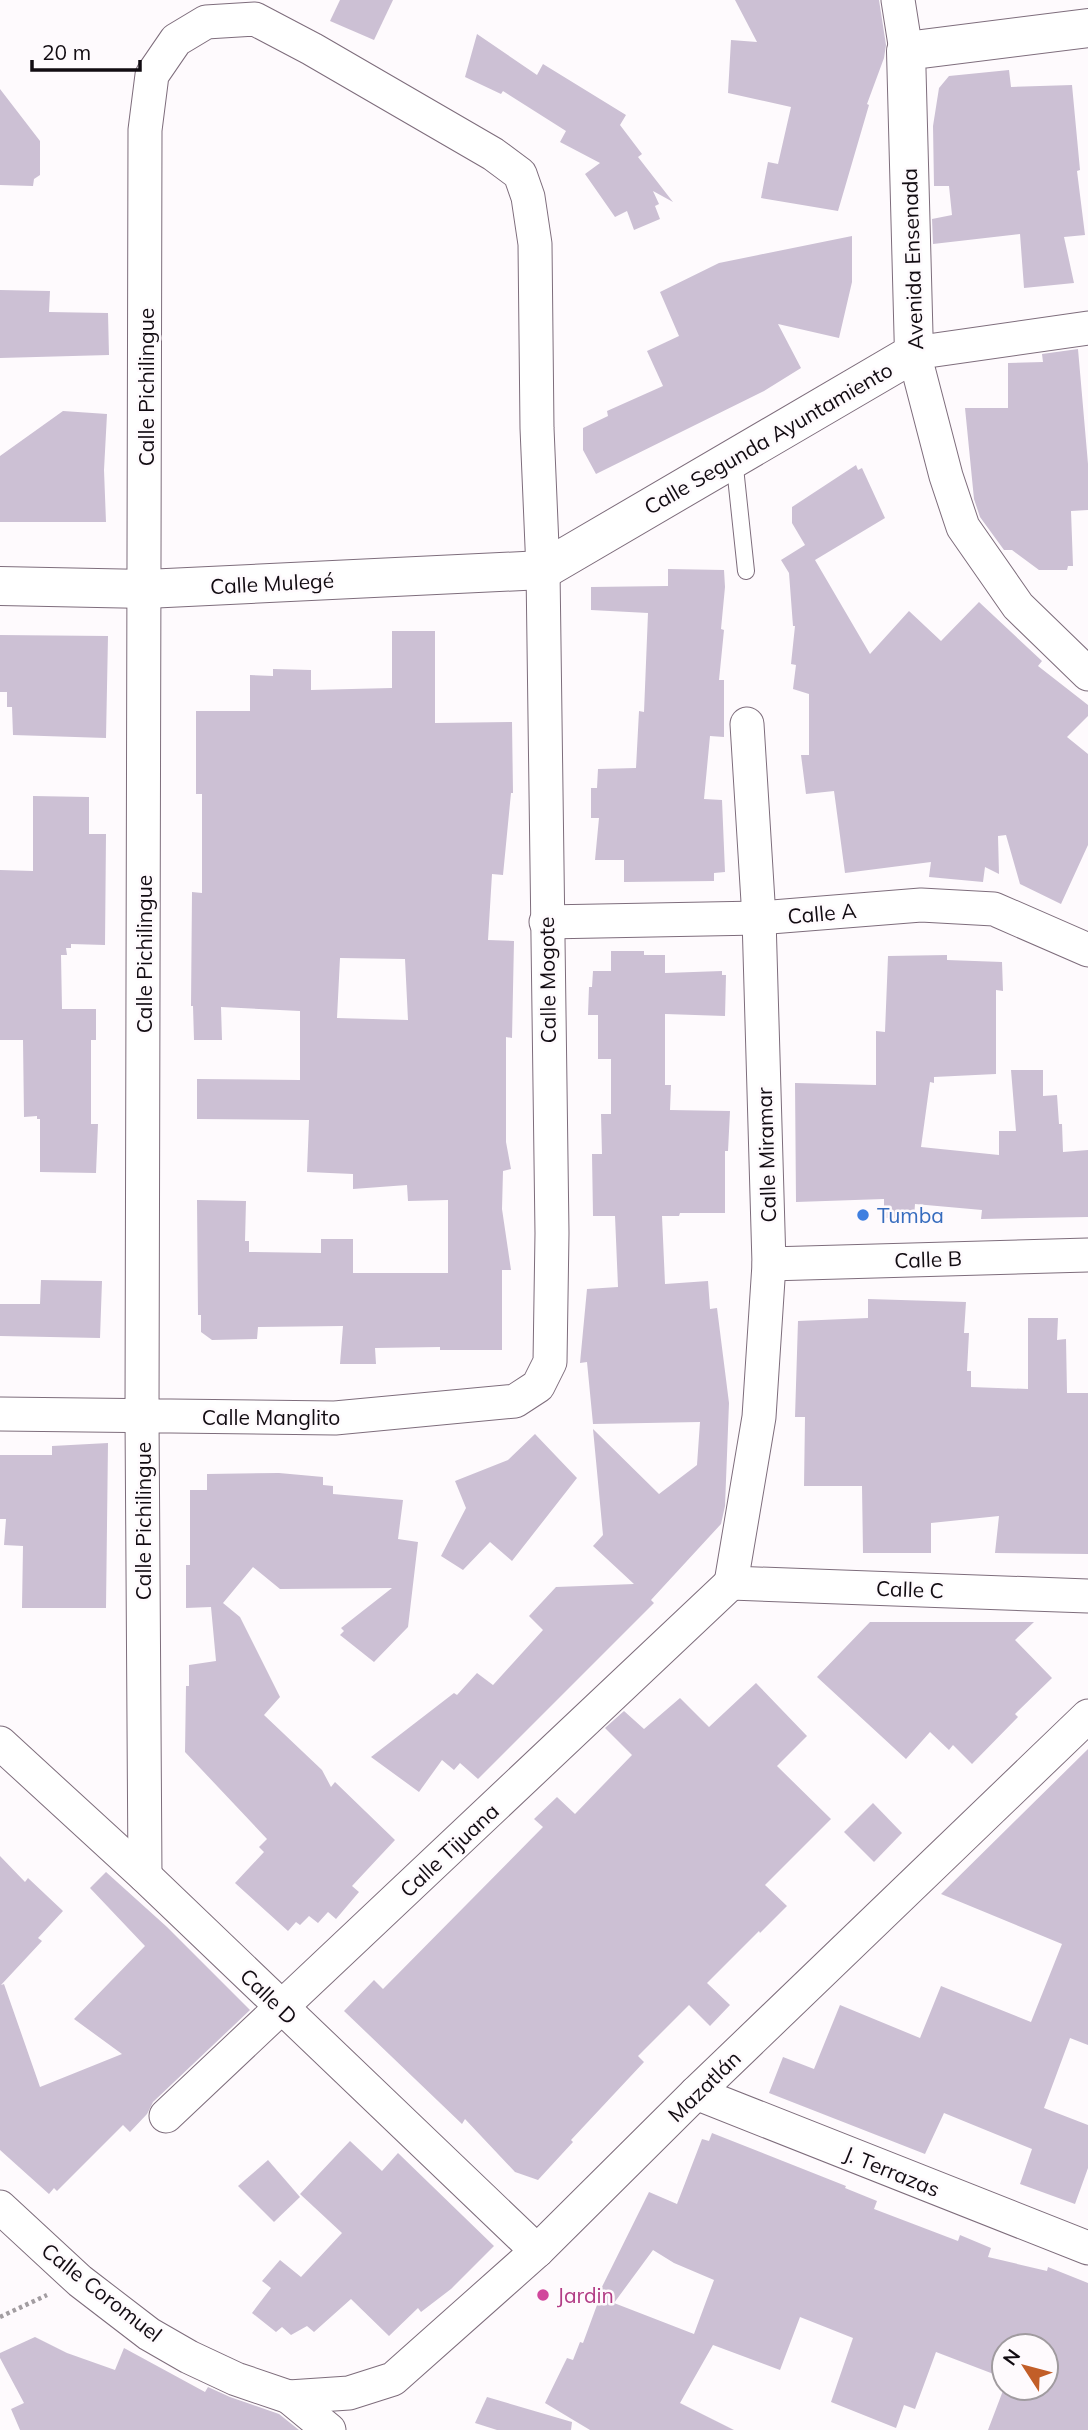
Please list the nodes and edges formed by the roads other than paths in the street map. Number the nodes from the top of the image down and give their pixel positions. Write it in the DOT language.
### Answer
graph roads {
  1 [pos="898,0"];
  2 [pos="1088,28"];
  3 [pos="176,40"];
  4 [pos="906,51"];
  5 [pos="1088,328"];
  6 [pos="914,352"];
  7 [pos="734,458"];
  8 [pos="543,570"];
  9 [pos="746,570"];
  10 [pos="0,586"];
  11 [pos="146,589"];
  12 [pos="1088,674"];
  13 [pos="747,724"];
  14 [pos="759,918"];
  15 [pos="546,922"];
  16 [pos="1088,950"];
  17 [pos="1088,1255"];
  18 [pos="769,1264"];
  19 [pos="538,1386"];
  20 [pos="0,1415"];
  21 [pos="142,1416"];
  22 [pos="731,1583"];
  23 [pos="1088,1595"];
  24 [pos="1088,1716"];
  25 [pos="0,1743"];
  26 [pos="145,1876"];
  27 [pos="281,2007"];
  28 [pos="696,2093"];
  29 [pos="166,2116"];
  30 [pos="0,2207"];
  31 [pos="1088,2248"];
  32 [pos="537,2251"];
  33 [pos="289,2397"];
  34 [pos="329,2430"];
  1 -- 4 [label="street, Avenida Ensenada"];
  2 -- 4 [label="street"];
  3 -- 8 [label="street, Calle Mogote"];
  3 -- 11 [label="street, Calle Pichilingue"];
  4 -- 6 [label="street, Avenida Ensenada"];
  5 -- 6 [label="street, Calle Segunda Ayuntamiento"];
  6 -- 7 [label="street, Calle Segunda Ayuntamiento"];
  6 -- 12 [label="street, Avenida Ensenada"];
  7 -- 8 [label="street, Calle Segunda Ayuntamiento"];
  7 -- 9 [label="lane"];
  8 -- 11 [label="street, Calle Mulegé"];
  8 -- 15 [label="street, Calle Mogote"];
  10 -- 11 [label="street, Calle Mulegé"];
  11 -- 21 [label="street, Calle Pichilingue"];
  13 -- 14 [label="street, Calle Miramar"];
  14 -- 15 [label="street, Calle A"];
  14 -- 16 [label="street, Calle A"];
  14 -- 18 [label="street, Calle Miramar"];
  15 -- 19 [label="street, Calle Mogote"];
  17 -- 18 [label="street, Calle B"];
  18 -- 22 [label="street, Calle Miramar"];
  19 -- 21 [label="street, Calle Manglito"];
  20 -- 21 [label="street, Calle Manglito"];
  21 -- 26 [label="street, Calle Pichilingue"];
  22 -- 23 [label="street, Calle C"];
  22 -- 27 [label="street, Calle Tijuana"];
  24 -- 28 [label="street, Mazatlán"];
  25 -- 26 [label="street, Calle D"];
  26 -- 27 [label="street, Calle D"];
  27 -- 29 [label="street, Calle Tijuana"];
  27 -- 32 [label="street, Calle D"];
  28 -- 31 [label="street, J. Terrazas"];
  28 -- 32 [label="street, Mazatlán"];
  30 -- 33 [label="street, Calle Coromuel"];
  32 -- 33 [label="street, Mazatlán"];
  33 -- 34 [label="street"];
}
